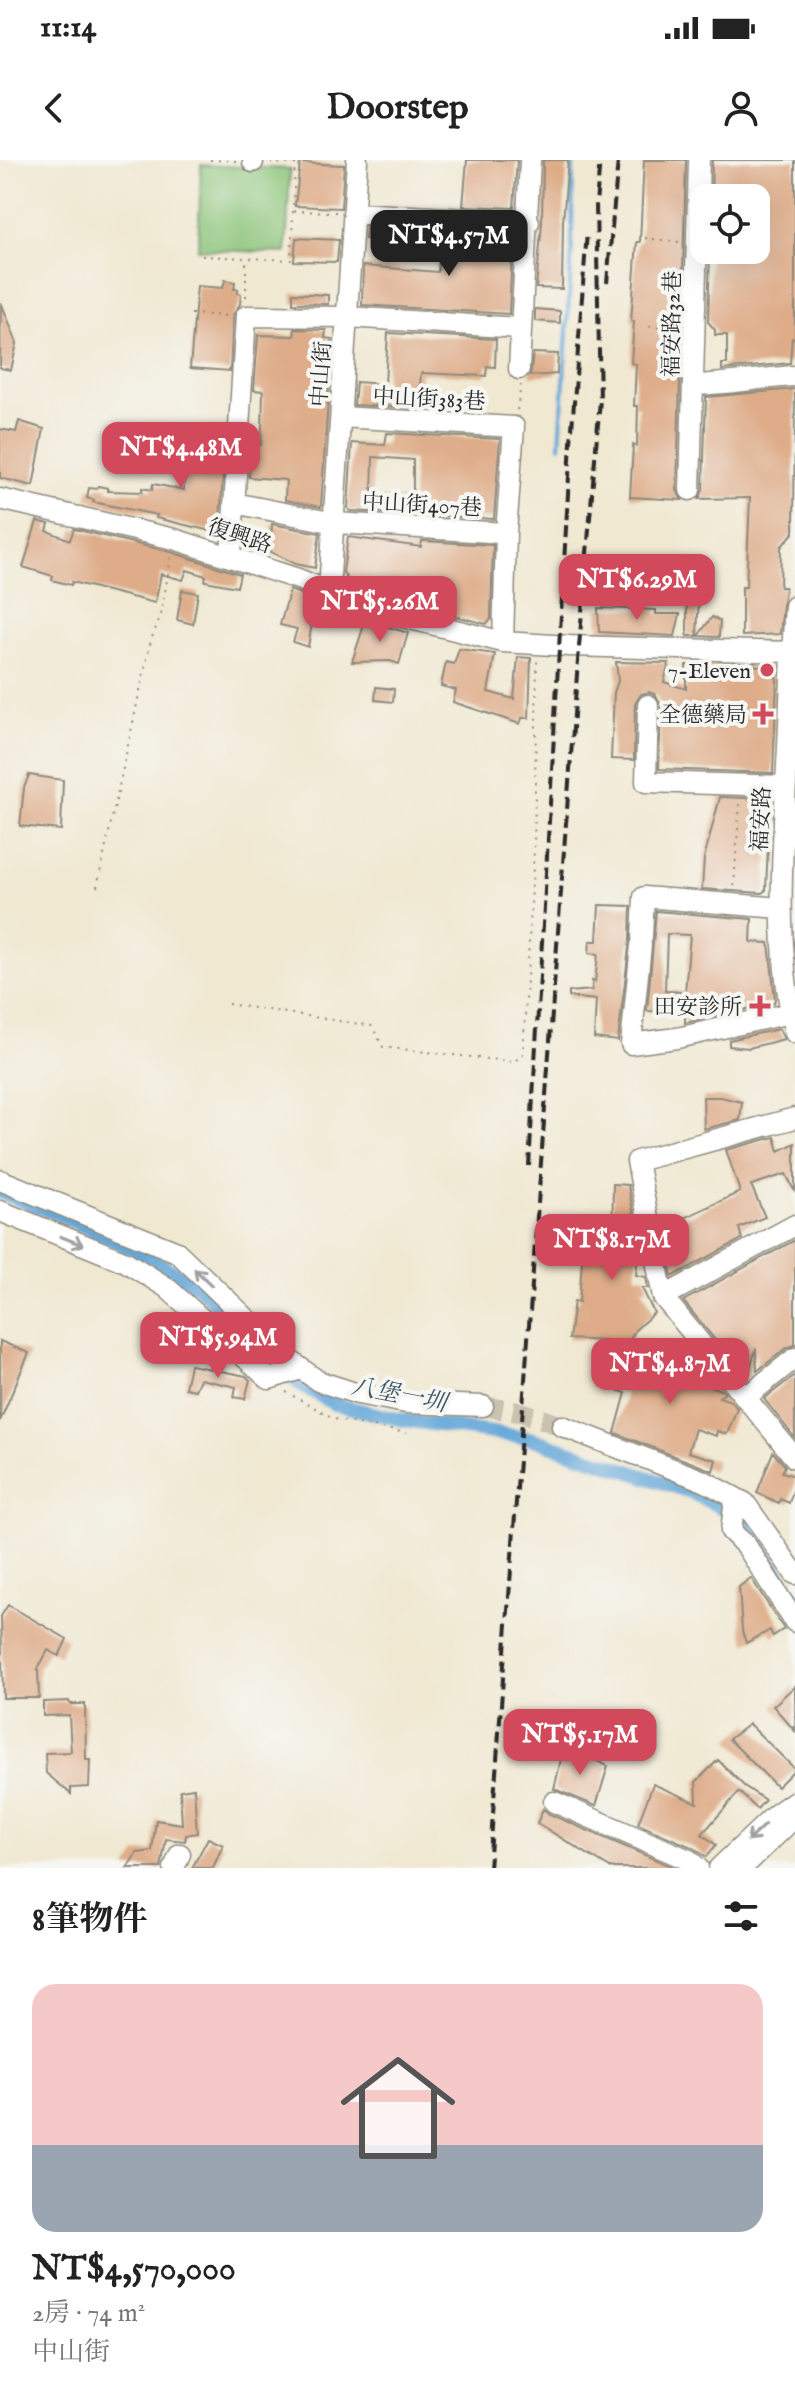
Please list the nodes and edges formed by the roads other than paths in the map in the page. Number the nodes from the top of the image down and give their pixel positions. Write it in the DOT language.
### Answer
graph roads {
  1 [pos="357,160"];
  2 [pos="530,160"];
  3 [pos="699,160"];
  4 [pos="353,213"];
  5 [pos="529,222"];
  6 [pos="348,317"];
  7 [pos="520,328"];
  8 [pos="519,369"];
  9 [pos="795,376"];
  10 [pos="694,385"];
  11 [pos="341,417"];
  12 [pos="690,490"];
  13 [pos="0,499"];
  14 [pos="234,503"];
  15 [pos="335,523"];
  16 [pos="506,533"];
  17 [pos="231,555"];
  18 [pos="329,591"];
  19 [pos="795,606"];
  20 [pos="503,642"];
  21 [pos="793,652"];
  22 [pos="648,705"];
  23 [pos="786,786"];
  24 [pos="781,908"];
  25 [pos="789,945"];
  26 [pos="793,1023"];
  27 [pos="795,1118"];
  28 [pos="0,1180"];
  29 [pos="0,1211"];
  30 [pos="795,1225"];
  31 [pos="663,1297"];
  32 [pos="795,1358"];
  33 [pos="301,1369"];
  34 [pos="746,1397"];
  35 [pos="483,1406"];
  36 [pos="562,1426"];
  37 [pos="795,1458"];
  38 [pos="735,1499"];
  39 [pos="793,1567"];
  40 [pos="795,1622"];
  41 [pos="795,1801"];
  42 [pos="554,1802"];
  43 [pos="792,1821"];
  44 [pos="698,1868"];
  45 [pos="719,1868"];
  46 [pos="742,1868"];
  1 -- 4 [label="street, 中山街"];
  2 -- 5 [label="street"];
  3 -- 10 [label="street, 福安路32巷"];
  4 -- 5 [label="street"];
  4 -- 6 [label="street, 中山街"];
  5 -- 7 [label="street"];
  6 -- 7 [label="street"];
  6 -- 11 [label="street, 中山街"];
  6 -- 14 [label="street"];
  7 -- 8 [label="street"];
  9 -- 10 [label="street"];
  10 -- 12 [label="street, 福安路32巷"];
  11 -- 15 [label="street, 中山街"];
  11 -- 16 [label="street, 中山街383巷"];
  13 -- 17 [label="street, 復興路"];
  14 -- 15 [label="street, 中山街407巷"];
  14 -- 17 [label="street"];
  15 -- 16 [label="street, 中山街407巷"];
  15 -- 18 [label="street, 中山街"];
  16 -- 20 [label="street"];
  17 -- 18 [label="street, 復興路"];
  18 -- 20 [label="street, 復興路"];
  19 -- 21 [label="street, 福安路"];
  20 -- 21 [label="street, 復興路"];
  21 -- 23 [label="street, 福安路"];
  22 -- 23 [label="street"];
  23 -- 24 [label="street, 福安路"];
  24 -- 25 [label="street, 福安路"];
  24 -- 26 [label="street"];
  25 -- 26 [label="street, 福安路"];
  27 -- 31 [label="street"];
  33 -- 28 [label="street, one-way"];
  29 -- 33 [label="street, one-way"];
  30 -- 31 [label="street"];
  31 -- 34 [label="street"];
  32 -- 34 [label="street"];
  33 -- 35 [label="street"];
  34 -- 37 [label="street"];
  36 -- 38 [label="street"];
  38 -- 39 [label="street"];
  38 -- 40 [label="street"];
  41 -- 45 [label="street, one-way"];
  42 -- 44 [label="street"];
  43 -- 46 [label="street"];
}
